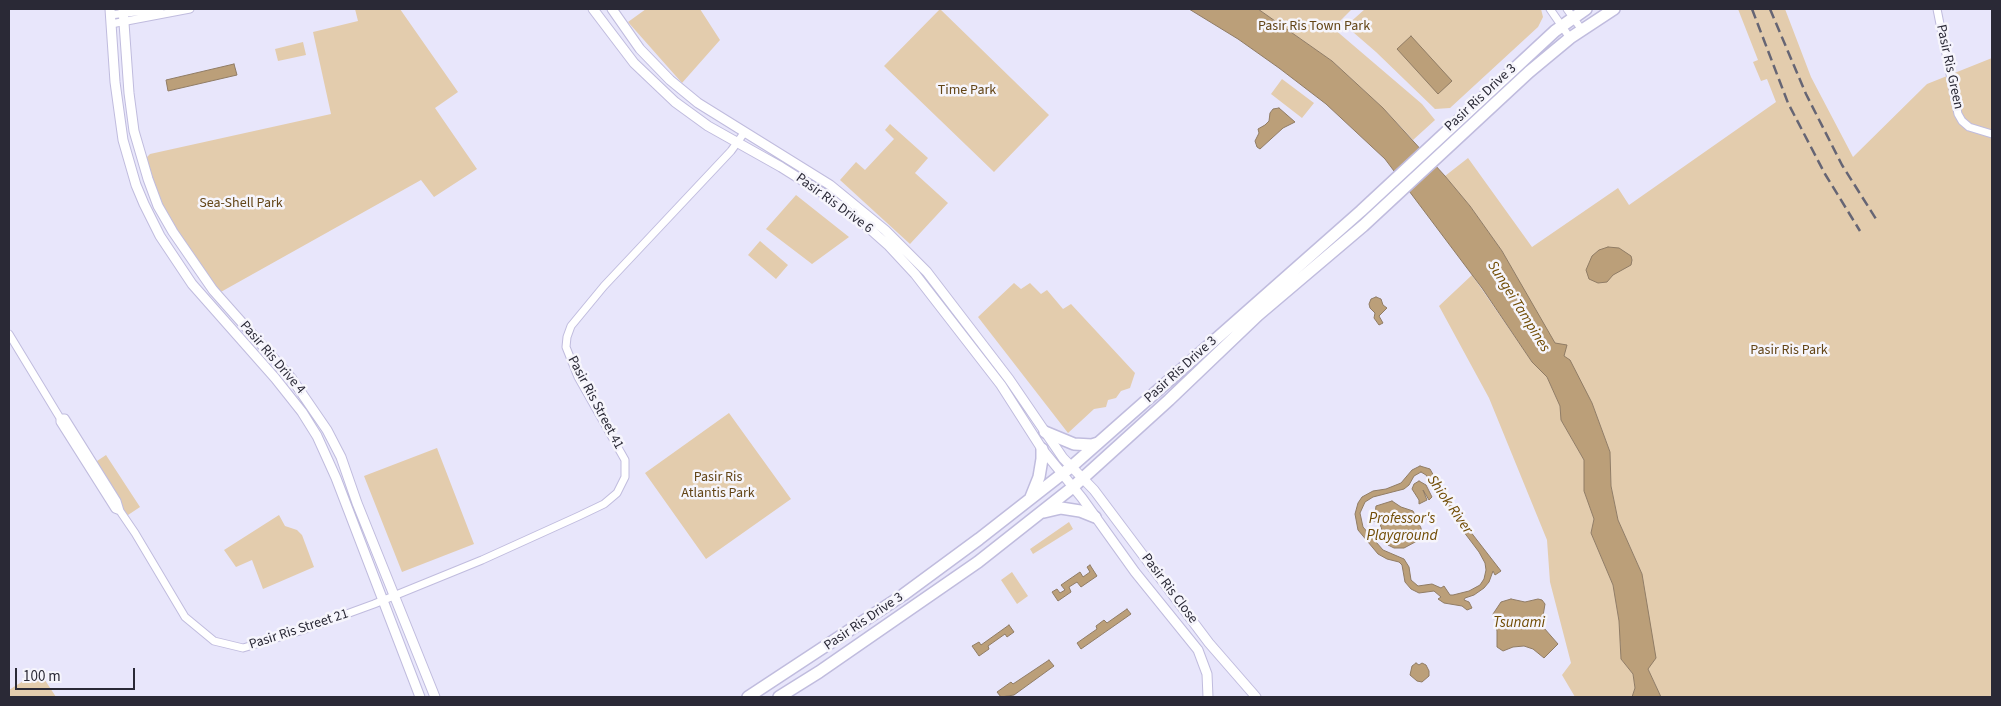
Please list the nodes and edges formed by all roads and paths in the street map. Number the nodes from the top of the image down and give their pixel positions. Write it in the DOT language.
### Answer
graph roads {
  1 [pos="160,9"];
  2 [pos="190,9"];
  3 [pos="593,9"];
  4 [pos="612,9"];
  5 [pos="1550,9"];
  6 [pos="1586,9"];
  7 [pos="1614,9"];
  8 [pos="1937,9"];
  9 [pos="1570,13"];
  10 [pos="124,15"];
  11 [pos="110,16"];
  12 [pos="1561,26"];
  13 [pos="1582,30"];
  14 [pos="1570,38"];
  15 [pos="744,133"];
  16 [pos="1992,134"];
  17 [pos="738,142"];
  18 [pos="1425,150"];
  19 [pos="1434,160"];
  20 [pos="9,334"];
  21 [pos="1045,432"];
  22 [pos="1098,443"];
  23 [pos="1042,449"];
  24 [pos="1067,470"];
  25 [pos="1083,479"];
  26 [pos="1073,487"];
  27 [pos="1028,501"];
  28 [pos="1040,513"];
  29 [pos="1095,517"];
  30 [pos="1140,550"];
  31 [pos="1127,560"];
  32 [pos="395,596"];
  33 [pos="382,601"];
  34 [pos="1207,686"];
  35 [pos="791,693"];
  36 [pos="420,697"];
  37 [pos="435,697"];
  38 [pos="751,697"];
  39 [pos="779,697"];
  40 [pos="1202,697"];
  41 [pos="1208,697"];
  42 [pos="1256,697"];
  1 -- 10 [label="street, Pasir Ris Drive 4"];
  2 -- 10 [label="street, Pasir Ris Drive 4"];
  3 -- 17 [label="street, Pasir Ris Drive 6"];
  4 -- 15 [label="street, Pasir Ris Drive 6"];
  5 -- 12 [label="street"];
  6 -- 9 [label="main road, Pasir Ris Drive 3"];
  7 -- 13 [label="main road, Pasir Ris Drive 3"];
  8 -- 16 [label="street, Pasir Ris Green"];
  9 -- 12 [label="main road, Pasir Ris Drive 3"];
  9 -- 13 [label="street"];
  10 -- 11 [label="street, Pasir Ris Drive 4"];
  10 -- 32 [label="street, Pasir Ris Drive 4"];
  11 -- 33 [label="street, Pasir Ris Drive 4"];
  12 -- 14 [label="street"];
  12 -- 18 [label="main road, Pasir Ris Drive 3"];
  13 -- 14 [label="main road, Pasir Ris Drive 3"];
  14 -- 19 [label="main road, Pasir Ris Drive 3"];
  15 -- 17 [label="street, Pasir Ris Street 41"];
  15 -- 21 [label="street, Pasir Ris Drive 6"];
  17 -- 23 [label="street, Pasir Ris Drive 6"];
  17 -- 32 [label="street, Pasir Ris Street 41"];
  18 -- 19 [label="main road"];
  18 -- 22 [label="main road, Pasir Ris Drive 3"];
  19 -- 25 [label="main road, Pasir Ris Drive 3"];
  20 -- 33 [label="street, Pasir Ris Street 21"];
  21 -- 22 [label="main road"];
  21 -- 24 [label="street, Pasir Ris Drive 6"];
  22 -- 24 [label="main road, Pasir Ris Drive 3"];
  23 -- 24 [label="street, Pasir Ris Drive 6"];
  23 -- 27 [label="main road"];
  24 -- 25 [label="street, Pasir Ris Drive 6"];
  24 -- 26 [label="street, Pasir Ris Drive 6"];
  24 -- 27 [label="main road, Pasir Ris Drive 3"];
  25 -- 26 [label="main road, Pasir Ris Drive 3"];
  25 -- 30 [label="street, Pasir Ris Close"];
  26 -- 28 [label="main road, Pasir Ris Drive 3"];
  26 -- 29 [label="street, Pasir Ris Close"];
  27 -- 38 [label="main road, Pasir Ris Drive 3"];
  28 -- 29 [label="main road"];
  28 -- 35 [label="main road, Pasir Ris Drive 3"];
  29 -- 31 [label="street, Pasir Ris Close"];
  30 -- 31 [label="street"];
  30 -- 42 [label="street, Pasir Ris Close"];
  31 -- 34 [label="street, Pasir Ris Close"];
  32 -- 33 [label="street, Pasir Ris Street 21"];
  32 -- 37 [label="street, Pasir Ris Drive 4"];
  33 -- 36 [label="street, Pasir Ris Drive 4"];
  34 -- 40 [label="street"];
  34 -- 41 [label="street, Pasir Ris Close"];
  35 -- 39 [label="main road, Pasir Ris Drive 3"];
}
